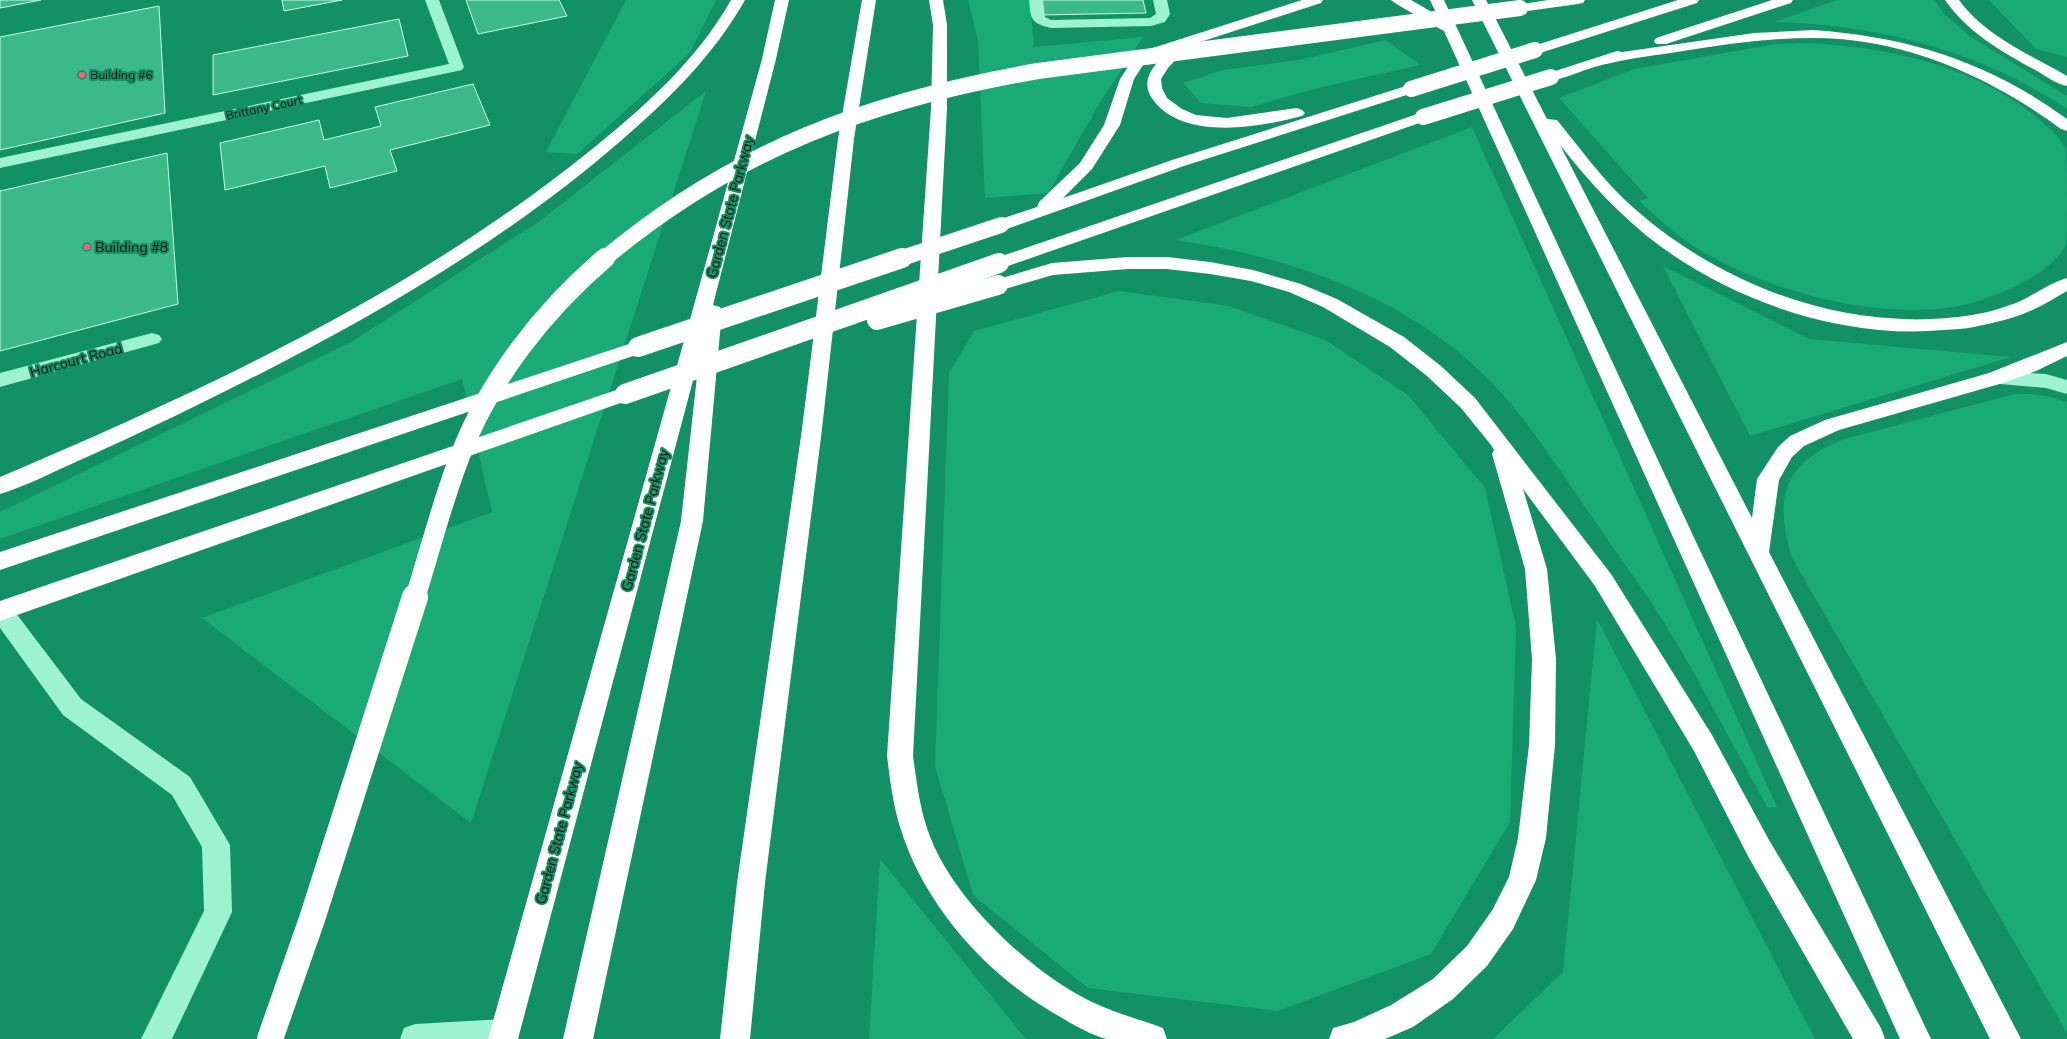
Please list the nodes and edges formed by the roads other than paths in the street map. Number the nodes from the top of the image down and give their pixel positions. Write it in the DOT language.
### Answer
graph roads {
  1 [pos="432,0"];
  2 [pos="738,0"];
  3 [pos="782,0"];
  4 [pos="869,0"];
  5 [pos="936,0"];
  6 [pos="1036,0"];
  7 [pos="1160,0"];
  8 [pos="1316,0"];
  9 [pos="1398,0"];
  10 [pos="1437,0"];
  11 [pos="1479,0"];
  12 [pos="1578,0"];
  13 [pos="1692,0"];
  14 [pos="1786,0"];
  15 [pos="1952,0"];
  16 [pos="1449,28"];
  17 [pos="1183,43"];
  18 [pos="1602,60"];
  19 [pos="2067,82"];
  20 [pos="1525,92"];
  21 [pos="1368,102"];
  22 [pos="2067,126"];
  23 [pos="0,163"];
  24 [pos="1041,210"];
  25 [pos="719,248"];
  26 [pos="2067,284"];
  27 [pos="152,339"];
  28 [pos="2067,348"];
  29 [pos="1996,378"];
  30 [pos="0,380"];
  31 [pos="2067,387"];
  32 [pos="624,394"];
  33 [pos="1498,440"];
  34 [pos="0,486"];
  35 [pos="1758,552"];
  36 [pos="0,561"];
  37 [pos="0,611"];
  38 [pos="503,1036"];
  39 [pos="156,1039"];
  40 [pos="270,1039"];
  41 [pos="415,1039"];
  42 [pos="578,1039"];
  43 [pos="735,1039"];
  44 [pos="1152,1039"];
  45 [pos="1344,1039"];
  46 [pos="1870,1039"];
  47 [pos="1916,1039"];
  48 [pos="2006,1039"];
  1 -- 23 [label="street, Brittany Court"];
  2 -- 34 [label="highway"];
  3 -- 25 [label="highway, Garden State Parkway"];
  4 -- 43 [label="highway"];
  5 -- 44 [label="highway"];
  6 -- 7 [label="street"];
  8 -- 17 [label="highway"];
  9 -- 16 [label="highway"];
  10 -- 16 [label="highway"];
  11 -- 20 [label="highway"];
  12 -- 40 [label="highway, bridge"];
  13 -- 21 [label="highway, bridge"];
  14 -- 18 [label="highway"];
  15 -- 19 [label="highway"];
  16 -- 47 [label="highway"];
  17 -- 21 [label="highway"];
  17 -- 24 [label="highway"];
  18 -- 22 [label="highway"];
  18 -- 32 [label="highway, bridge"];
  20 -- 26 [label="highway"];
  20 -- 35 [label="highway"];
  21 -- 24 [label="highway"];
  24 -- 36 [label="highway, bridge"];
  25 -- 38 [label="highway, Garden State Parkway"];
  25 -- 42 [label="highway"];
  27 -- 30 [label="street, Harcourt Road"];
  28 -- 29 [label="highway"];
  29 -- 31 [label="street"];
  29 -- 35 [label="highway"];
  32 -- 33 [label="highway, bridge"];
  32 -- 37 [label="highway"];
  33 -- 45 [label="highway"];
  33 -- 46 [label="highway"];
  35 -- 48 [label="highway"];
  37 -- 39 [label="street"];
  38 -- 41 [label="street"];
}
